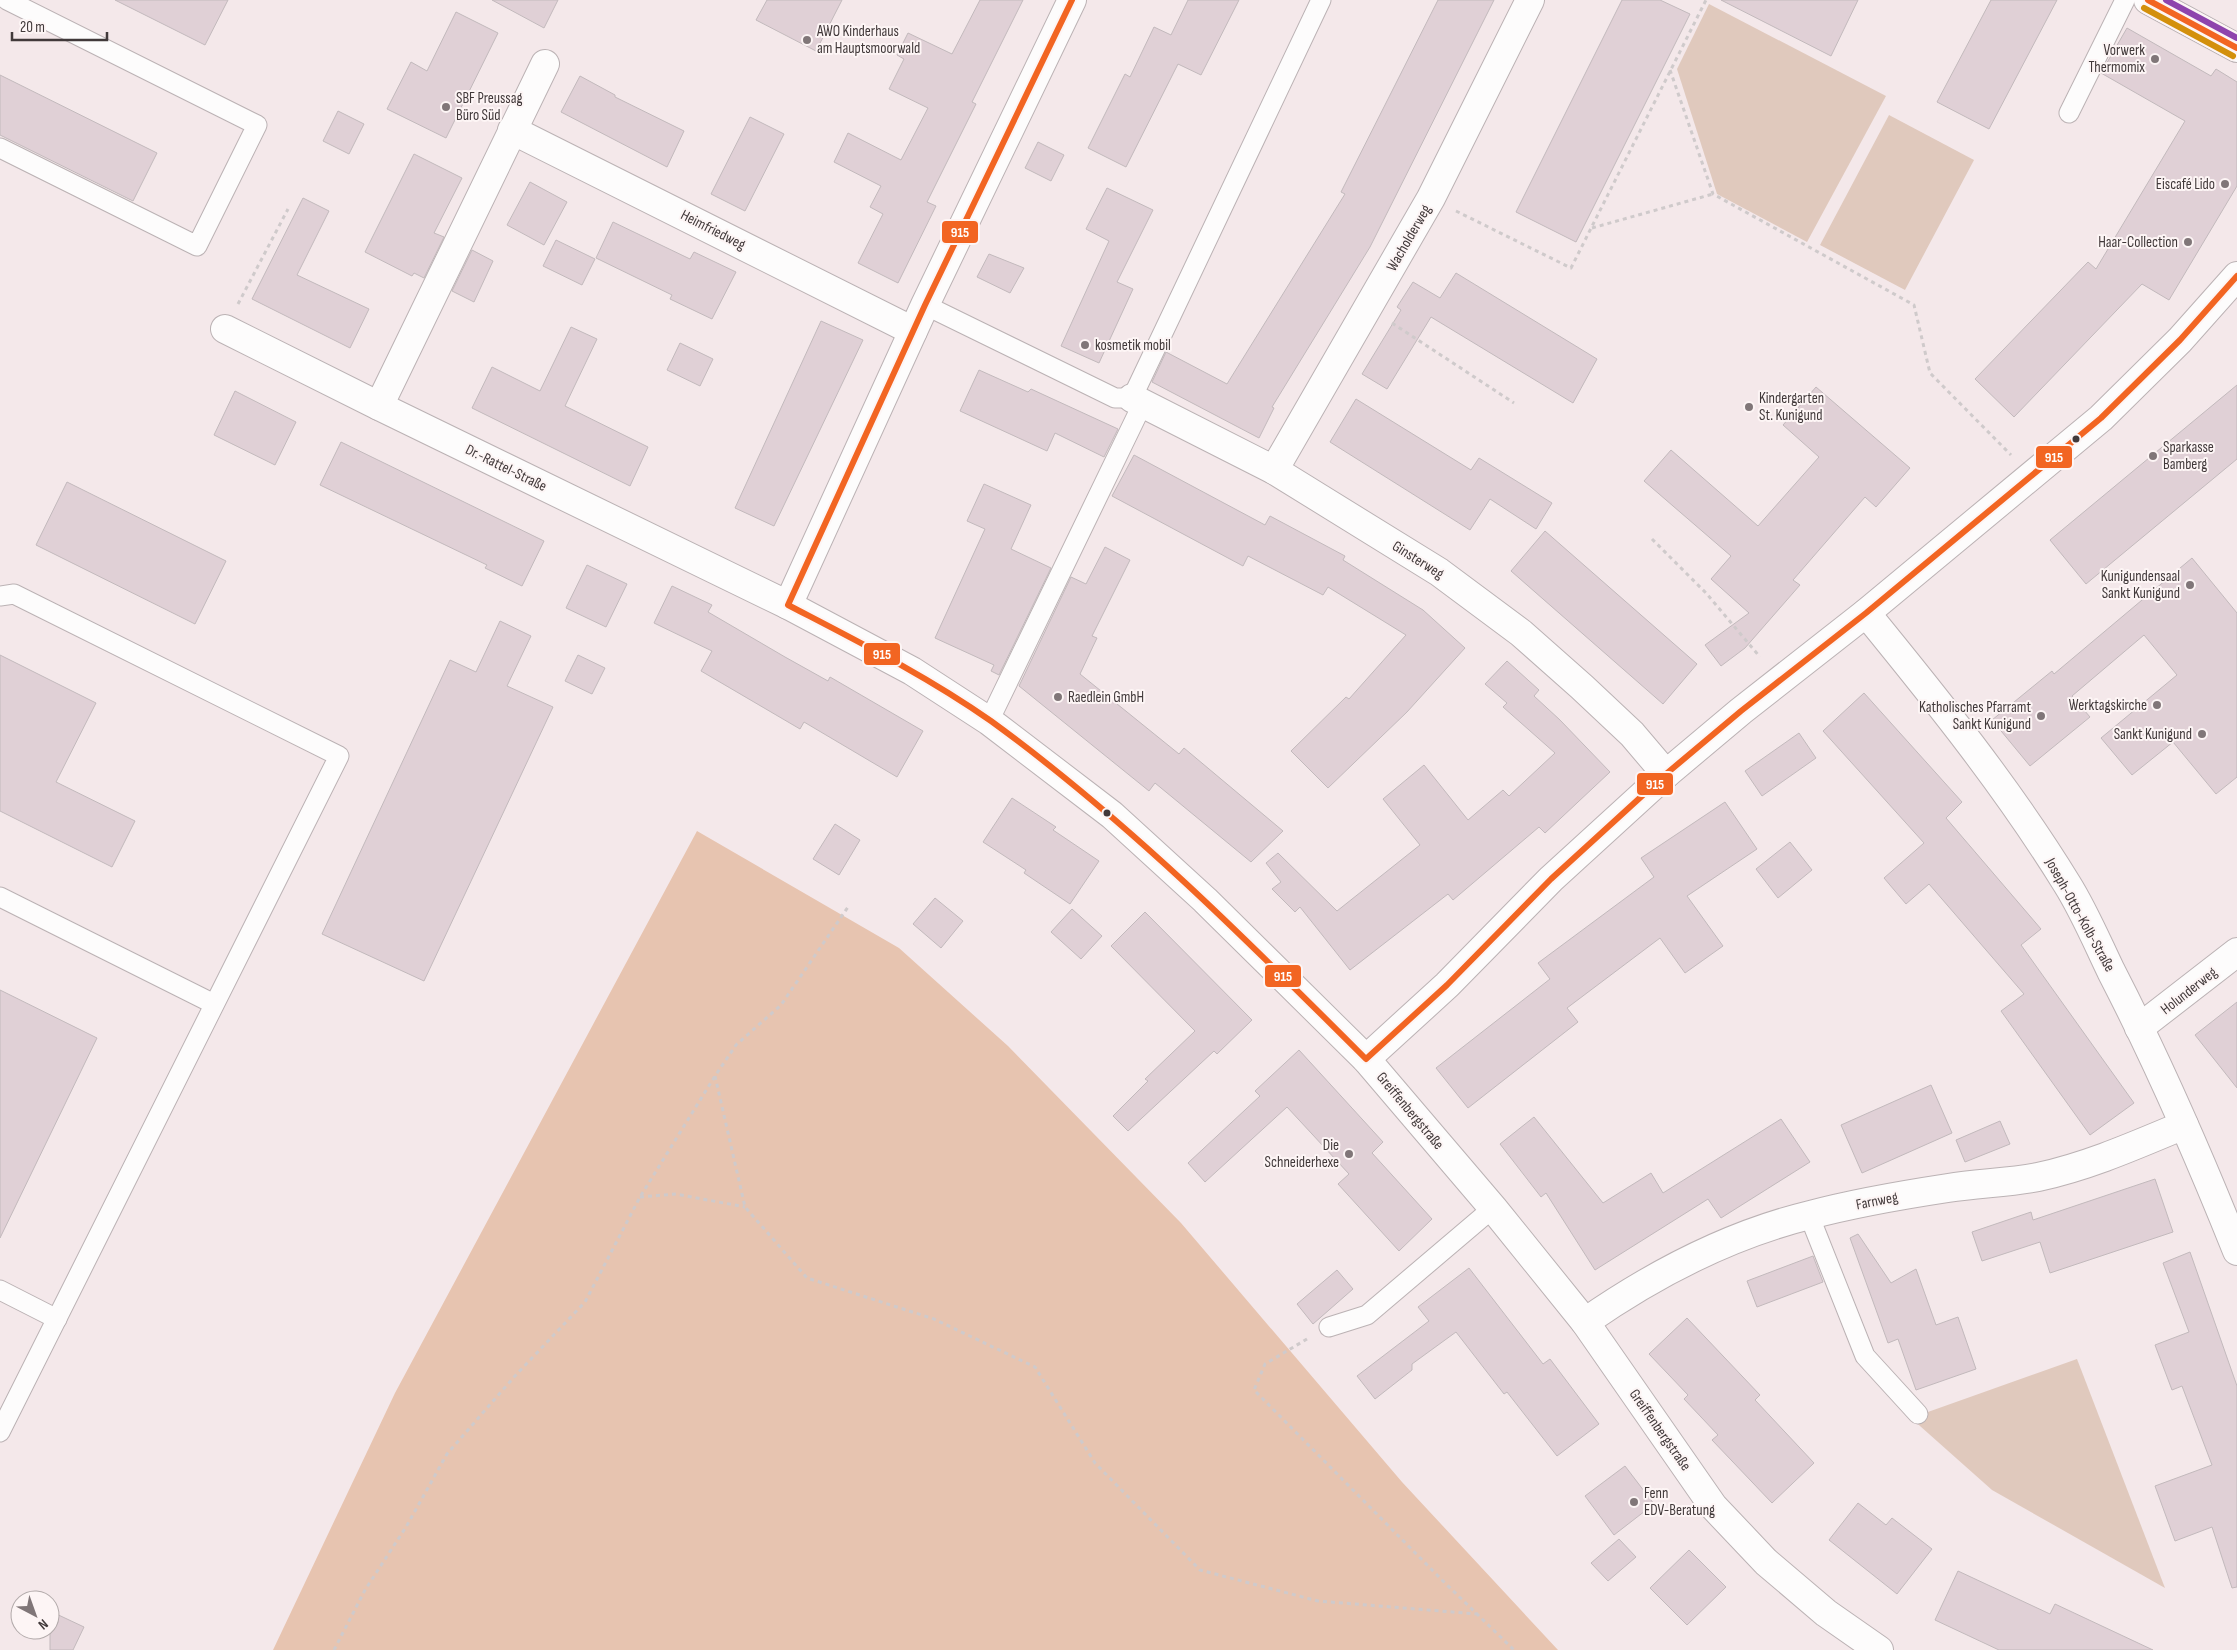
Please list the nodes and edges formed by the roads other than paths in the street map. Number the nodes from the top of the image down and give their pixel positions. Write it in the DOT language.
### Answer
graph roads {
  1 [pos="7,0"];
  2 [pos="1072,0"];
  3 [pos="1320,0"];
  4 [pos="1530,0"];
  5 [pos="2125,0"];
  6 [pos="2148,0"];
  7 [pos="2237,48"];
  8 [pos="546,64"];
  9 [pos="2069,113"];
  10 [pos="512,130"];
  11 [pos="0,148"];
  12 [pos="2237,276"];
  13 [pos="925,305"];
  14 [pos="225,329"];
  15 [pos="913,331"];
  16 [pos="1138,401"];
  17 [pos="379,406"];
  18 [pos="1274,470"];
  19 [pos="0,596"];
  20 [pos="788,605"];
  21 [pos="1866,613"];
  22 [pos="989,721"];
  23 [pos="1666,774"];
  24 [pos="0,898"];
  25 [pos="2237,952"];
  26 [pos="214,1004"];
  27 [pos="2139,1028"];
  28 [pos="1366,1059"];
  29 [pos="2184,1125"];
  30 [pos="1493,1208"];
  31 [pos="1809,1215"];
  32 [pos="2237,1251"];
  33 [pos="0,1290"];
  34 [pos="57,1319"];
  35 [pos="1585,1322"];
  36 [pos="1329,1326"];
  37 [pos="1918,1414"];
  38 [pos="0,1432"];
  39 [pos="1880,1650"];
  1 -- 11 [label="lane"];
  2 -- 13 [label="street"];
  3 -- 16 [label="lane"];
  4 -- 18 [label="street, Wacholderweg"];
  5 -- 9 [label="lane"];
  6 -- 7 [label="street"];
  8 -- 10 [label="street"];
  10 -- 15 [label="street, Heimfriedweg"];
  10 -- 17 [label="street"];
  12 -- 21 [label="street"];
  13 -- 15 [label="street"];
  13 -- 16 [label="lane"];
  14 -- 17 [label="street, Dr.-Rattel-Straße"];
  15 -- 20 [label="street"];
  16 -- 18 [label="street, Ginsterweg"];
  16 -- 22 [label="lane"];
  17 -- 20 [label="street, Dr.-Rattel-Straße"];
  18 -- 23 [label="street, Ginsterweg"];
  19 -- 26 [label="lane"];
  20 -- 22 [label="street, Greiffenbergstraße"];
  21 -- 23 [label="street"];
  21 -- 27 [label="street, Joseph-Otto-Kolb-Straße"];
  22 -- 28 [label="street, Greiffenbergstraße"];
  23 -- 28 [label="street"];
  24 -- 26 [label="lane"];
  25 -- 27 [label="street, Holunderweg"];
  26 -- 34 [label="lane"];
  27 -- 29 [label="street, Joseph-Otto-Kolb-Straße"];
  28 -- 30 [label="street, Greiffenbergstraße"];
  29 -- 31 [label="street, Farnweg"];
  29 -- 32 [label="street, Joseph-Otto-Kolb-Straße"];
  30 -- 35 [label="street, Greiffenbergstraße"];
  30 -- 36 [label="lane"];
  31 -- 35 [label="street, Farnweg"];
  31 -- 37 [label="lane"];
  33 -- 34 [label="lane"];
  34 -- 38 [label="lane"];
  35 -- 39 [label="street, Greiffenbergstraße"];
}
